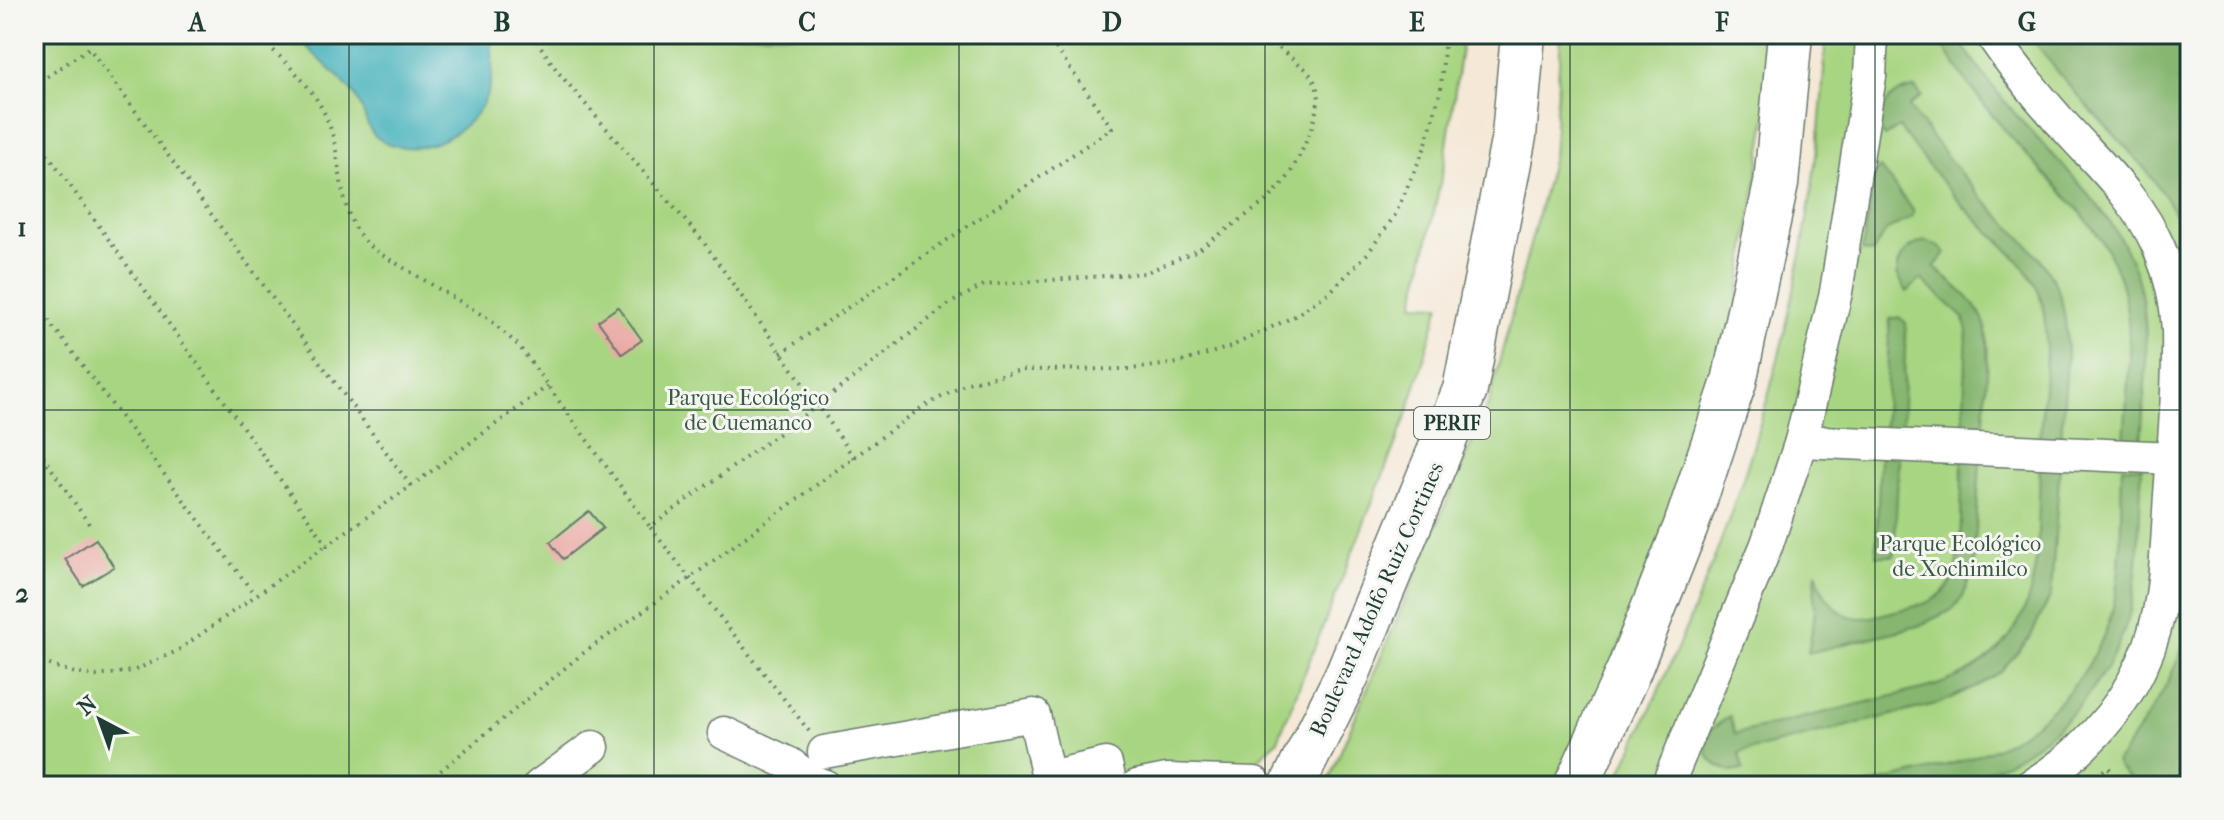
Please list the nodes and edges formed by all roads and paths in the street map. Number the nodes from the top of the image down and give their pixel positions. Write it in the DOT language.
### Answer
graph roads {
  1 [pos="256,34"];
  2 [pos="532,34"];
  3 [pos="1046,34"];
  4 [pos="1261,34"];
  5 [pos="1445,34"];
  6 [pos="1523,34"];
  7 [pos="1790,34"];
  8 [pos="1872,34"];
  9 [pos="1991,34"];
  10 [pos="34,86"];
  11 [pos="34,135"];
  12 [pos="34,301"];
  13 [pos="781,353"];
  14 [pos="548,386"];
  15 [pos="818,405"];
  16 [pos="1801,441"];
  17 [pos="34,443"];
  18 [pos="854,458"];
  19 [pos="2173,458"];
  20 [pos="411,486"];
  21 [pos="89,524"];
  22 [pos="650,527"];
  23 [pos="327,545"];
  24 [pos="690,578"];
  25 [pos="255,595"];
  26 [pos="34,660"];
  27 [pos="724,733"];
  28 [pos="593,747"];
  29 [pos="824,752"];
  30 [pos="1267,785"];
  31 [pos="422,786"];
  32 [pos="539,786"];
  33 [pos="825,786"];
  34 [pos="1111,786"];
  35 [pos="1137,786"];
  36 [pos="1576,786"];
  37 [pos="1667,786"];
  38 [pos="2030,786"];
  39 [pos="2084,786"];
  40 [pos="2124,786"];
  1 -- 14 [label="path"];
  2 -- 13 [label="path"];
  3 -- 13 [label="path"];
  4 -- 15 [label="path"];
  5 -- 18 [label="path"];
  6 -- 30 [label="highway, Boulevard Adolfo Ruiz Cortines / PERIF"];
  7 -- 36 [label="highway"];
  8 -- 16 [label="street"];
  9 -- 19 [label="street"];
  10 -- 20 [label="path"];
  11 -- 23 [label="path"];
  12 -- 25 [label="path"];
  13 -- 15 [label="path"];
  14 -- 20 [label="path"];
  14 -- 22 [label="path"];
  15 -- 18 [label="path"];
  15 -- 22 [label="path"];
  16 -- 19 [label="street"];
  16 -- 37 [label="street"];
  17 -- 21 [label="path"];
  18 -- 24 [label="path"];
  19 -- 38 [label="street"];
  20 -- 23 [label="path"];
  22 -- 24 [label="path"];
  23 -- 25 [label="path"];
  24 -- 29 [label="path"];
  24 -- 31 [label="path"];
  25 -- 26 [label="path"];
  27 -- 33 [label="street"];
  28 -- 32 [label="street"];
  29 -- 34 [label="street"];
  30 -- 35 [label="street"];
  39 -- 40 [label="path"];
}
